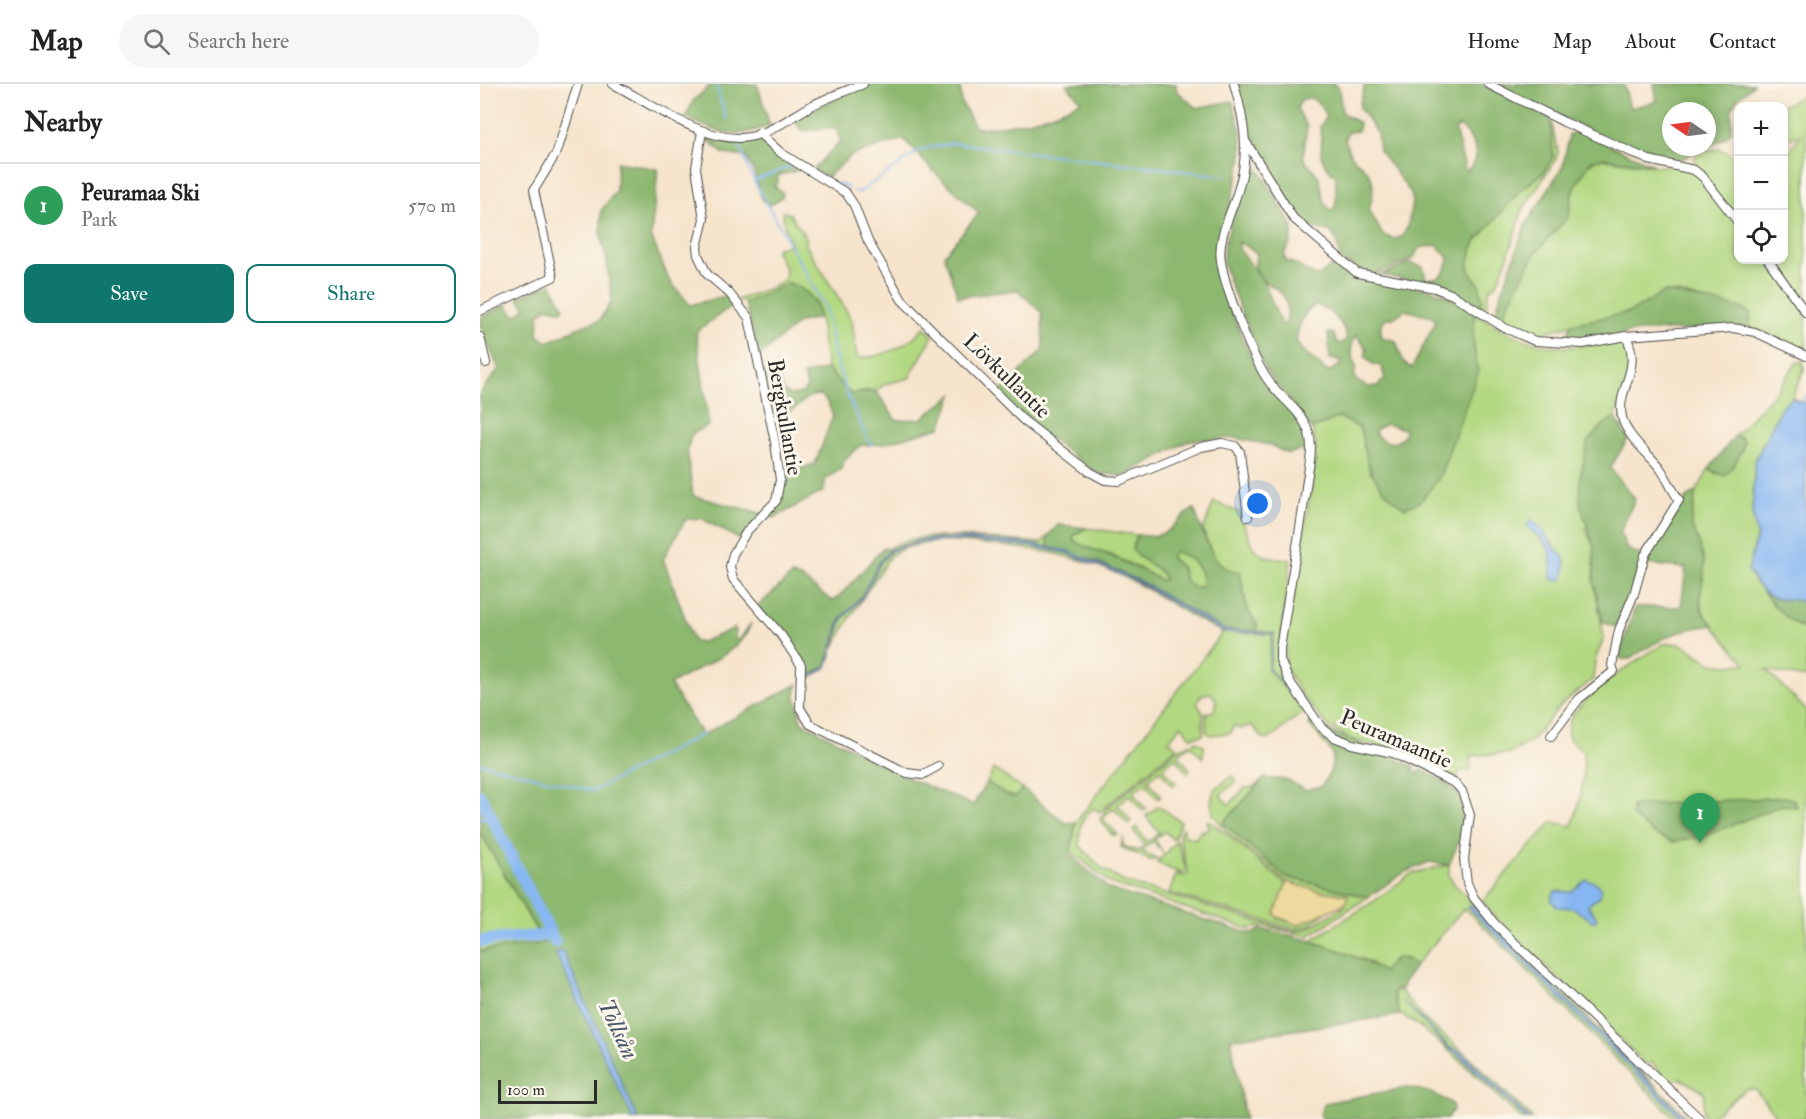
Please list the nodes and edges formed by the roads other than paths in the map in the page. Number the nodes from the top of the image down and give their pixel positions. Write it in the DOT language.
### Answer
graph roads {
  1 [pos="578,84"];
  2 [pos="613,84"];
  3 [pos="862,84"];
  4 [pos="1234,84"];
  5 [pos="1488,84"];
  6 [pos="702,131"];
  7 [pos="759,133"];
  8 [pos="1245,142"];
  9 [pos="1259,162"];
  10 [pos="1244,165"];
  11 [pos="1734,217"];
  12 [pos="1771,264"];
  13 [pos="480,311"];
  14 [pos="1806,313"];
  15 [pos="1626,336"];
  16 [pos="480,337"];
  17 [pos="1806,356"];
  18 [pos="486,363"];
  19 [pos="1248,517"];
  20 [pos="1551,736"];
  21 [pos="938,766"];
  22 [pos="1700,1119"];
  1 -- 13 [label="street"];
  2 -- 6 [label="street"];
  3 -- 7 [label="street"];
  4 -- 8 [label="street, Peuramaantie"];
  5 -- 11 [label="street"];
  6 -- 7 [label="street"];
  6 -- 21 [label="street, Bergkullantie"];
  7 -- 19 [label="street, Lövkullantie"];
  8 -- 9 [label="street"];
  8 -- 10 [label="street, Peuramaantie"];
  9 -- 10 [label="street"];
  9 -- 15 [label="street"];
  10 -- 22 [label="street, Peuramaantie"];
  12 -- 14 [label="street"];
  15 -- 17 [label="street"];
  15 -- 20 [label="street"];
  16 -- 18 [label="street"];
}
